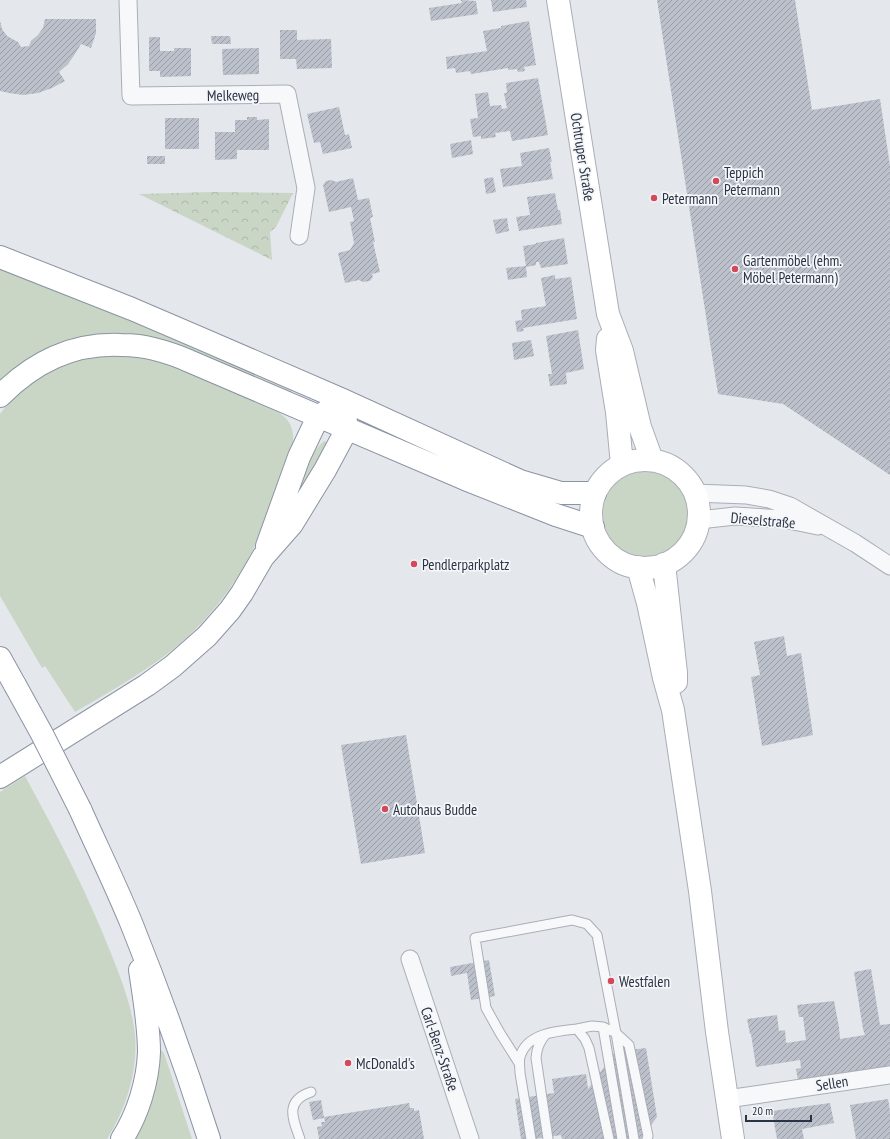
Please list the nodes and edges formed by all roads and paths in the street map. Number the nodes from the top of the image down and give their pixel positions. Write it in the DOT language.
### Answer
graph roads {
  1 [pos="128,0"];
  2 [pos="558,0"];
  3 [pos="299,236"];
  4 [pos="0,257"];
  5 [pos="608,314"];
  6 [pos="0,396"];
  7 [pos="342,400"];
  8 [pos="318,417"];
  9 [pos="347,429"];
  10 [pos="652,460"];
  11 [pos="622,465"];
  12 [pos="595,493"];
  13 [pos="695,493"];
  14 [pos="699,520"];
  15 [pos="593,527"];
  16 [pos="826,527"];
  17 [pos="263,557"];
  18 [pos="664,564"];
  19 [pos="890,566"];
  20 [pos="638,568"];
  21 [pos="0,658"];
  22 [pos="673,710"];
  23 [pos="0,777"];
  24 [pos="131,923"];
  25 [pos="410,959"];
  26 [pos="603,1027"];
  27 [pos="577,1029"];
  28 [pos="616,1033"];
  29 [pos="546,1034"];
  30 [pos="519,1062"];
  31 [pos="890,1075"];
  32 [pos="311,1092"];
  33 [pos="727,1100"];
  34 [pos="122,1139"];
  35 [pos="209,1139"];
  36 [pos="300,1139"];
  37 [pos="470,1139"];
  38 [pos="531,1139"];
  39 [pos="548,1139"];
  40 [pos="609,1139"];
  41 [pos="622,1139"];
  42 [pos="634,1139"];
  43 [pos="647,1139"];
  44 [pos="733,1139"];
  1 -- 3 [label="street, Melkeweg"];
  2 -- 5 [label="main road, Ochtruper Straße"];
  4 -- 7 [label="main road"];
  5 -- 10 [label="main road, Ochtruper Straße"];
  5 -- 11 [label="main road, Ochtruper Straße"];
  6 -- 8 [label="main road"];
  7 -- 8 [label="main road"];
  7 -- 9 [label="main road"];
  7 -- 12 [label="main road"];
  8 -- 9 [label="main road"];
  8 -- 17 [label="main road"];
  9 -- 15 [label="main road"];
  9 -- 17 [label="main road"];
  10 -- 11 [label="main road"];
  10 -- 13 [label="main road"];
  11 -- 12 [label="main road"];
  12 -- 15 [label="main road"];
  13 -- 14 [label="main road"];
  13 -- 16 [label="street, Dieselstraße"];
  14 -- 16 [label="street, Dieselstraße"];
  14 -- 18 [label="main road"];
  15 -- 20 [label="main road"];
  16 -- 19 [label="street, Dieselstraße"];
  17 -- 23 [label="main road"];
  18 -- 20 [label="main road"];
  18 -- 22 [label="main road"];
  20 -- 22 [label="main road"];
  21 -- 24 [label="main road, bridge"];
  22 -- 33 [label="main road"];
  24 -- 34 [label="main road"];
  24 -- 35 [label="main road"];
  25 -- 37 [label="street, Carl-Benz-Straße"];
  26 -- 27 [label="lane"];
  26 -- 28 [label="lane"];
  26 -- 41 [label="lane"];
  27 -- 29 [label="lane"];
  27 -- 40 [label="lane"];
  28 -- 30 [label="lane"];
  28 -- 42 [label="lane"];
  28 -- 43 [label="lane"];
  29 -- 30 [label="lane"];
  29 -- 39 [label="lane"];
  30 -- 38 [label="lane"];
  31 -- 33 [label="street, Sellen"];
  32 -- 36 [label="lane"];
  33 -- 44 [label="main road"];
}
